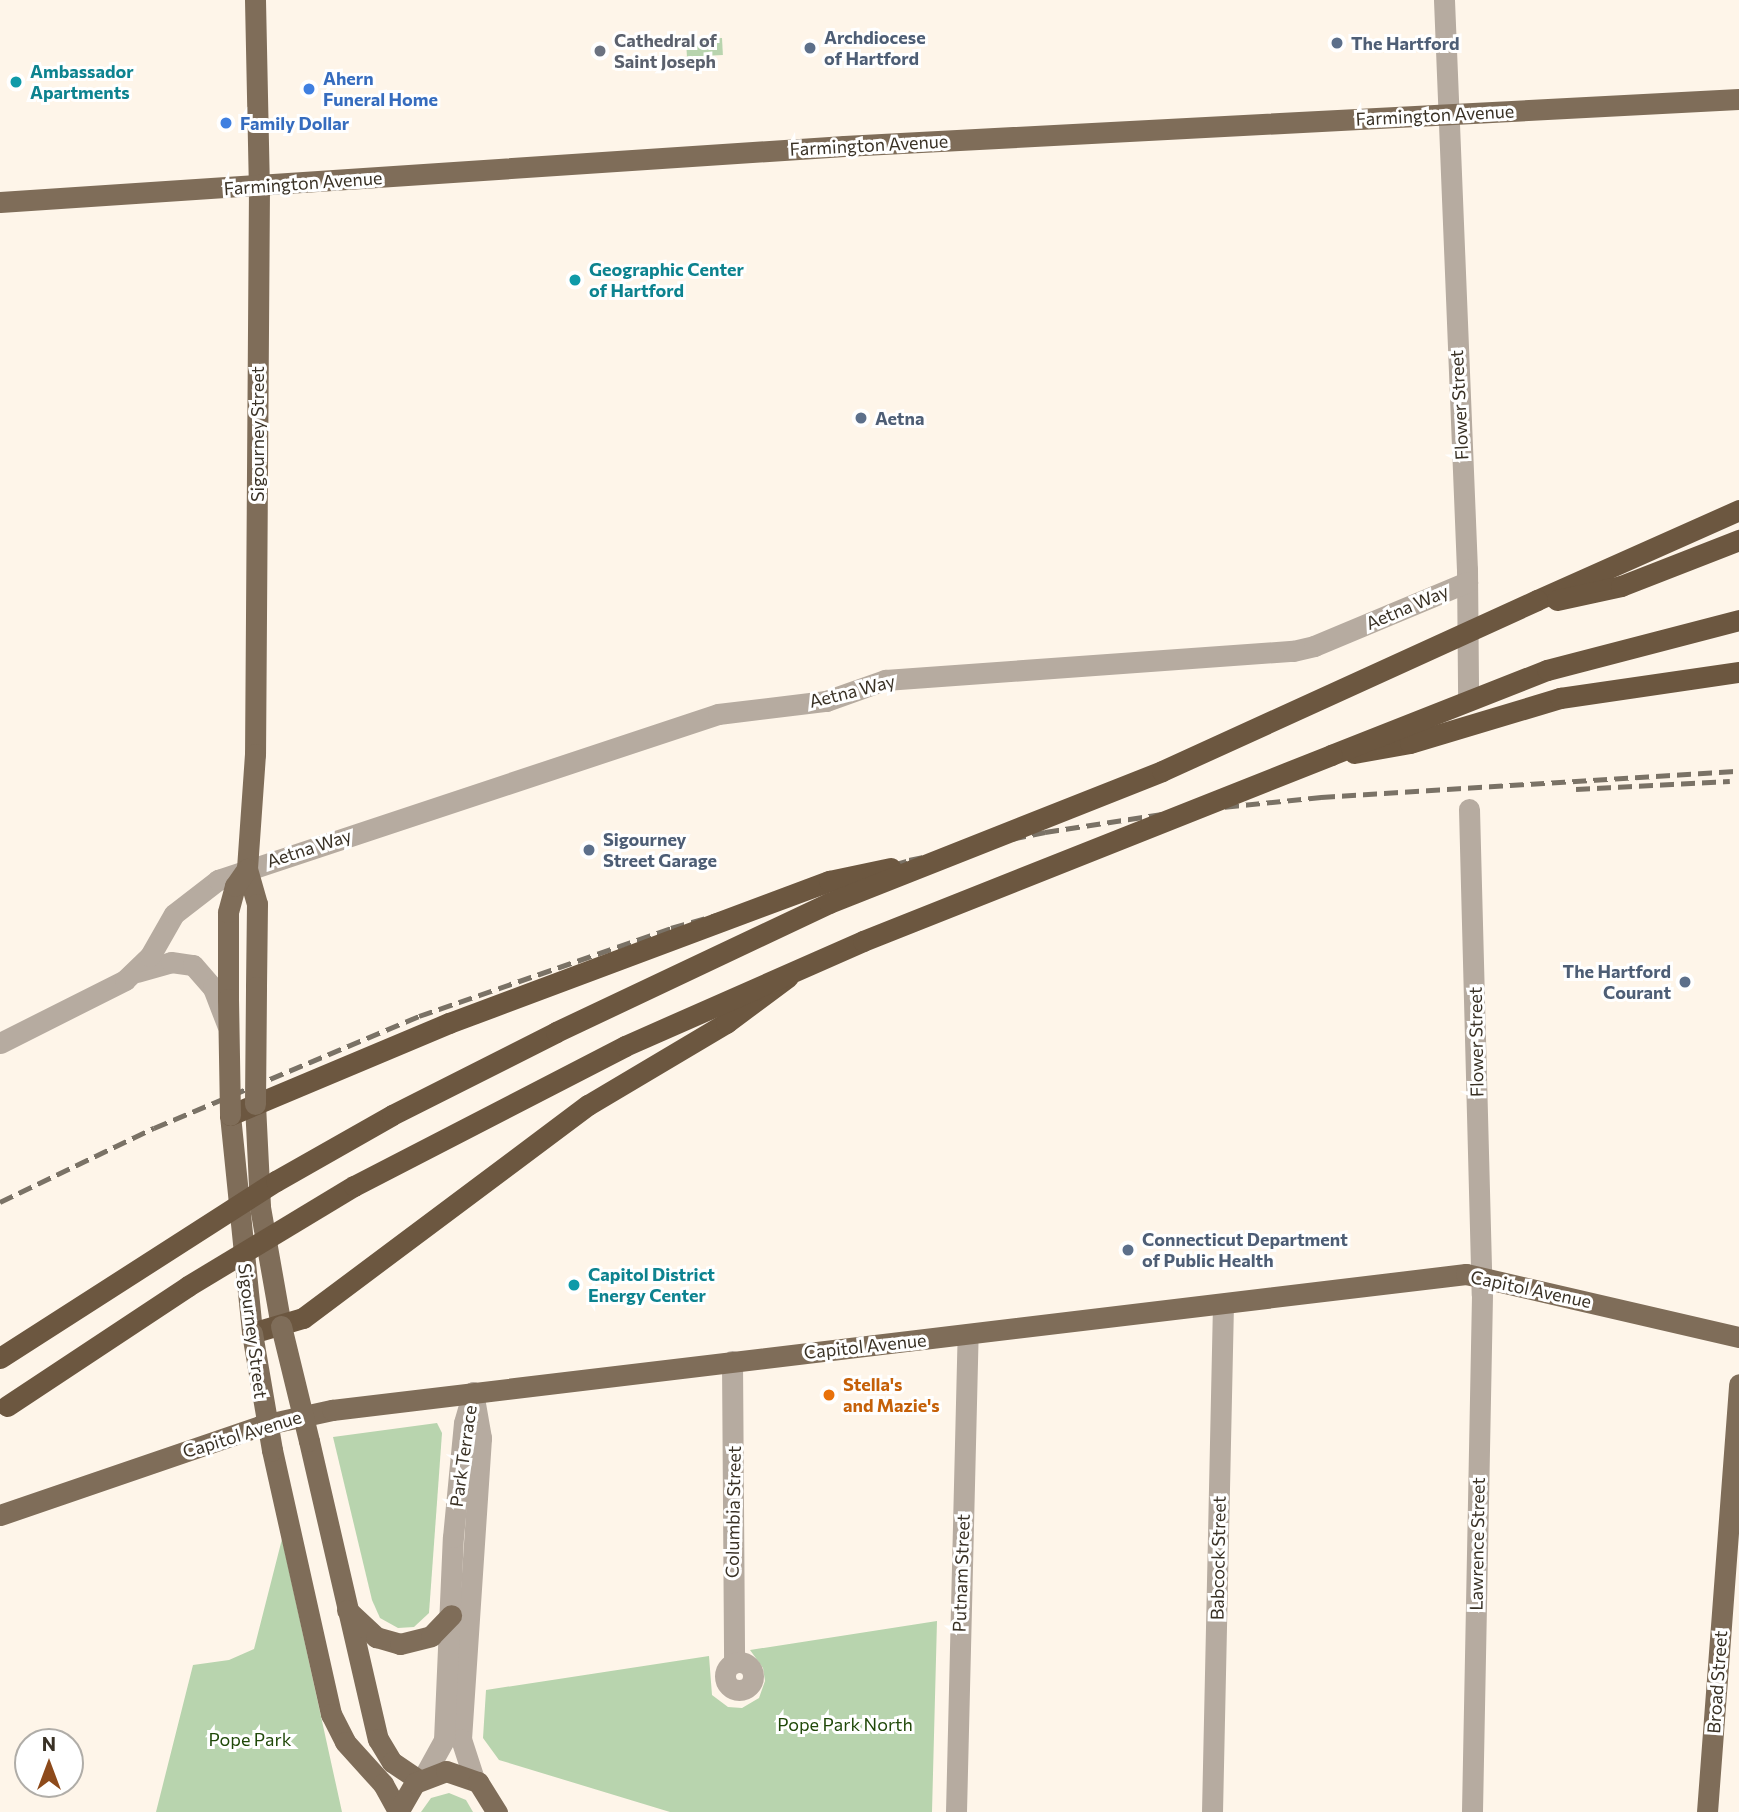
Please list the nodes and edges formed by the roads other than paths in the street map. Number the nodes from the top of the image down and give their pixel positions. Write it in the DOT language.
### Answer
graph roads {
  1 [pos="255,0"];
  2 [pos="1444,0"];
  3 [pos="1739,99"];
  4 [pos="1447,114"];
  5 [pos="259,187"];
  6 [pos="0,202"];
  7 [pos="1739,510"];
  8 [pos="1739,540"];
  9 [pos="1467,582"];
  10 [pos="1537,600"];
  11 [pos="1739,620"];
  12 [pos="1739,672"];
  13 [pos="1468,695"];
  14 [pos="1331,755"];
  15 [pos="1469,809"];
  16 [pos="914,868"];
  17 [pos="247,869"];
  18 [pos="797,968"];
  19 [pos="135,973"];
  20 [pos="224,1001"];
  21 [pos="0,1043"];
  22 [pos="255,1104"];
  23 [pos="230,1115"];
  24 [pos="1481,1276"];
  25 [pos="1223,1304"];
  26 [pos="281,1326"];
  27 [pos="252,1333"];
  28 [pos="968,1334"];
  29 [pos="1739,1337"];
  30 [pos="0,1358"];
  31 [pos="732,1361"];
  32 [pos="1739,1384"];
  33 [pos="473,1392"];
  34 [pos="2,1411"];
  35 [pos="319,1486"];
  36 [pos="282,1495"];
  37 [pos="0,1515"];
  38 [pos="344,1604"];
  39 [pos="452,1615"];
  40 [pos="734,1663"];
  41 [pos="421,1779"];
  42 [pos="474,1779"];
  43 [pos="498,1811"];
  44 [pos="398,1812"];
  45 [pos="956,1812"];
  46 [pos="1212,1812"];
  47 [pos="1472,1812"];
  48 [pos="1707,1812"];
  1 -- 5 [label="main road, Sigourney Street"];
  2 -- 4 [label="street, Flower Street"];
  3 -- 4 [label="main road, Farmington Avenue"];
  4 -- 5 [label="main road, Farmington Avenue"];
  4 -- 9 [label="street, Flower Street"];
  5 -- 6 [label="main road, Farmington Avenue"];
  5 -- 17 [label="main road, Sigourney Street"];
  7 -- 10 [label="highway"];
  8 -- 10 [label="highway"];
  9 -- 13 [label="street, Flower Street"];
  9 -- 17 [label="street, Aetna Way"];
  10 -- 16 [label="highway, bridge"];
  11 -- 14 [label="highway"];
  12 -- 14 [label="highway"];
  14 -- 18 [label="highway, bridge"];
  15 -- 24 [label="street, Flower Street"];
  16 -- 22 [label="highway, bridge"];
  16 -- 30 [label="highway, bridge"];
  17 -- 19 [label="street, Aetna Way"];
  17 -- 20 [label="main road, Sigourney Street"];
  17 -- 22 [label="main road, Sigourney Street, bridge"];
  18 -- 26 [label="highway, bridge"];
  18 -- 34 [label="highway, bridge"];
  19 -- 20 [label="street"];
  19 -- 21 [label="street"];
  20 -- 23 [label="main road, Sigourney Street, bridge"];
  22 -- 23 [label="highway"];
  22 -- 26 [label="main road, Sigourney Street, bridge"];
  23 -- 27 [label="main road, Sigourney Street, bridge"];
  24 -- 25 [label="main road, Capitol Avenue"];
  24 -- 29 [label="main road, Capitol Avenue"];
  24 -- 47 [label="street, Lawrence Street"];
  25 -- 28 [label="main road, Capitol Avenue"];
  25 -- 46 [label="street, Babcock Street"];
  26 -- 27 [label="highway"];
  26 -- 35 [label="main road, Sigourney Street, bridge"];
  27 -- 36 [label="main road, Sigourney Street, bridge"];
  28 -- 31 [label="main road, Capitol Avenue"];
  28 -- 45 [label="street, Putnam Street"];
  31 -- 33 [label="main road, Capitol Avenue"];
  31 -- 40 [label="street, Columbia Street"];
  32 -- 48 [label="main road, Broad Street"];
  33 -- 37 [label="main road, Capitol Avenue"];
  33 -- 39 [label="street, Park Terrace"];
  33 -- 42 [label="street, Park Terrace"];
  35 -- 36 [label="main road"];
  35 -- 38 [label="main road, Sigourney Street"];
  36 -- 44 [label="main road, Sigourney Street"];
  38 -- 39 [label="main road"];
  38 -- 41 [label="main road, Sigourney Street"];
  39 -- 41 [label="street, Park Terrace"];
  41 -- 42 [label="main road"];
  41 -- 44 [label="main road"];
  42 -- 43 [label="main road"];
}
